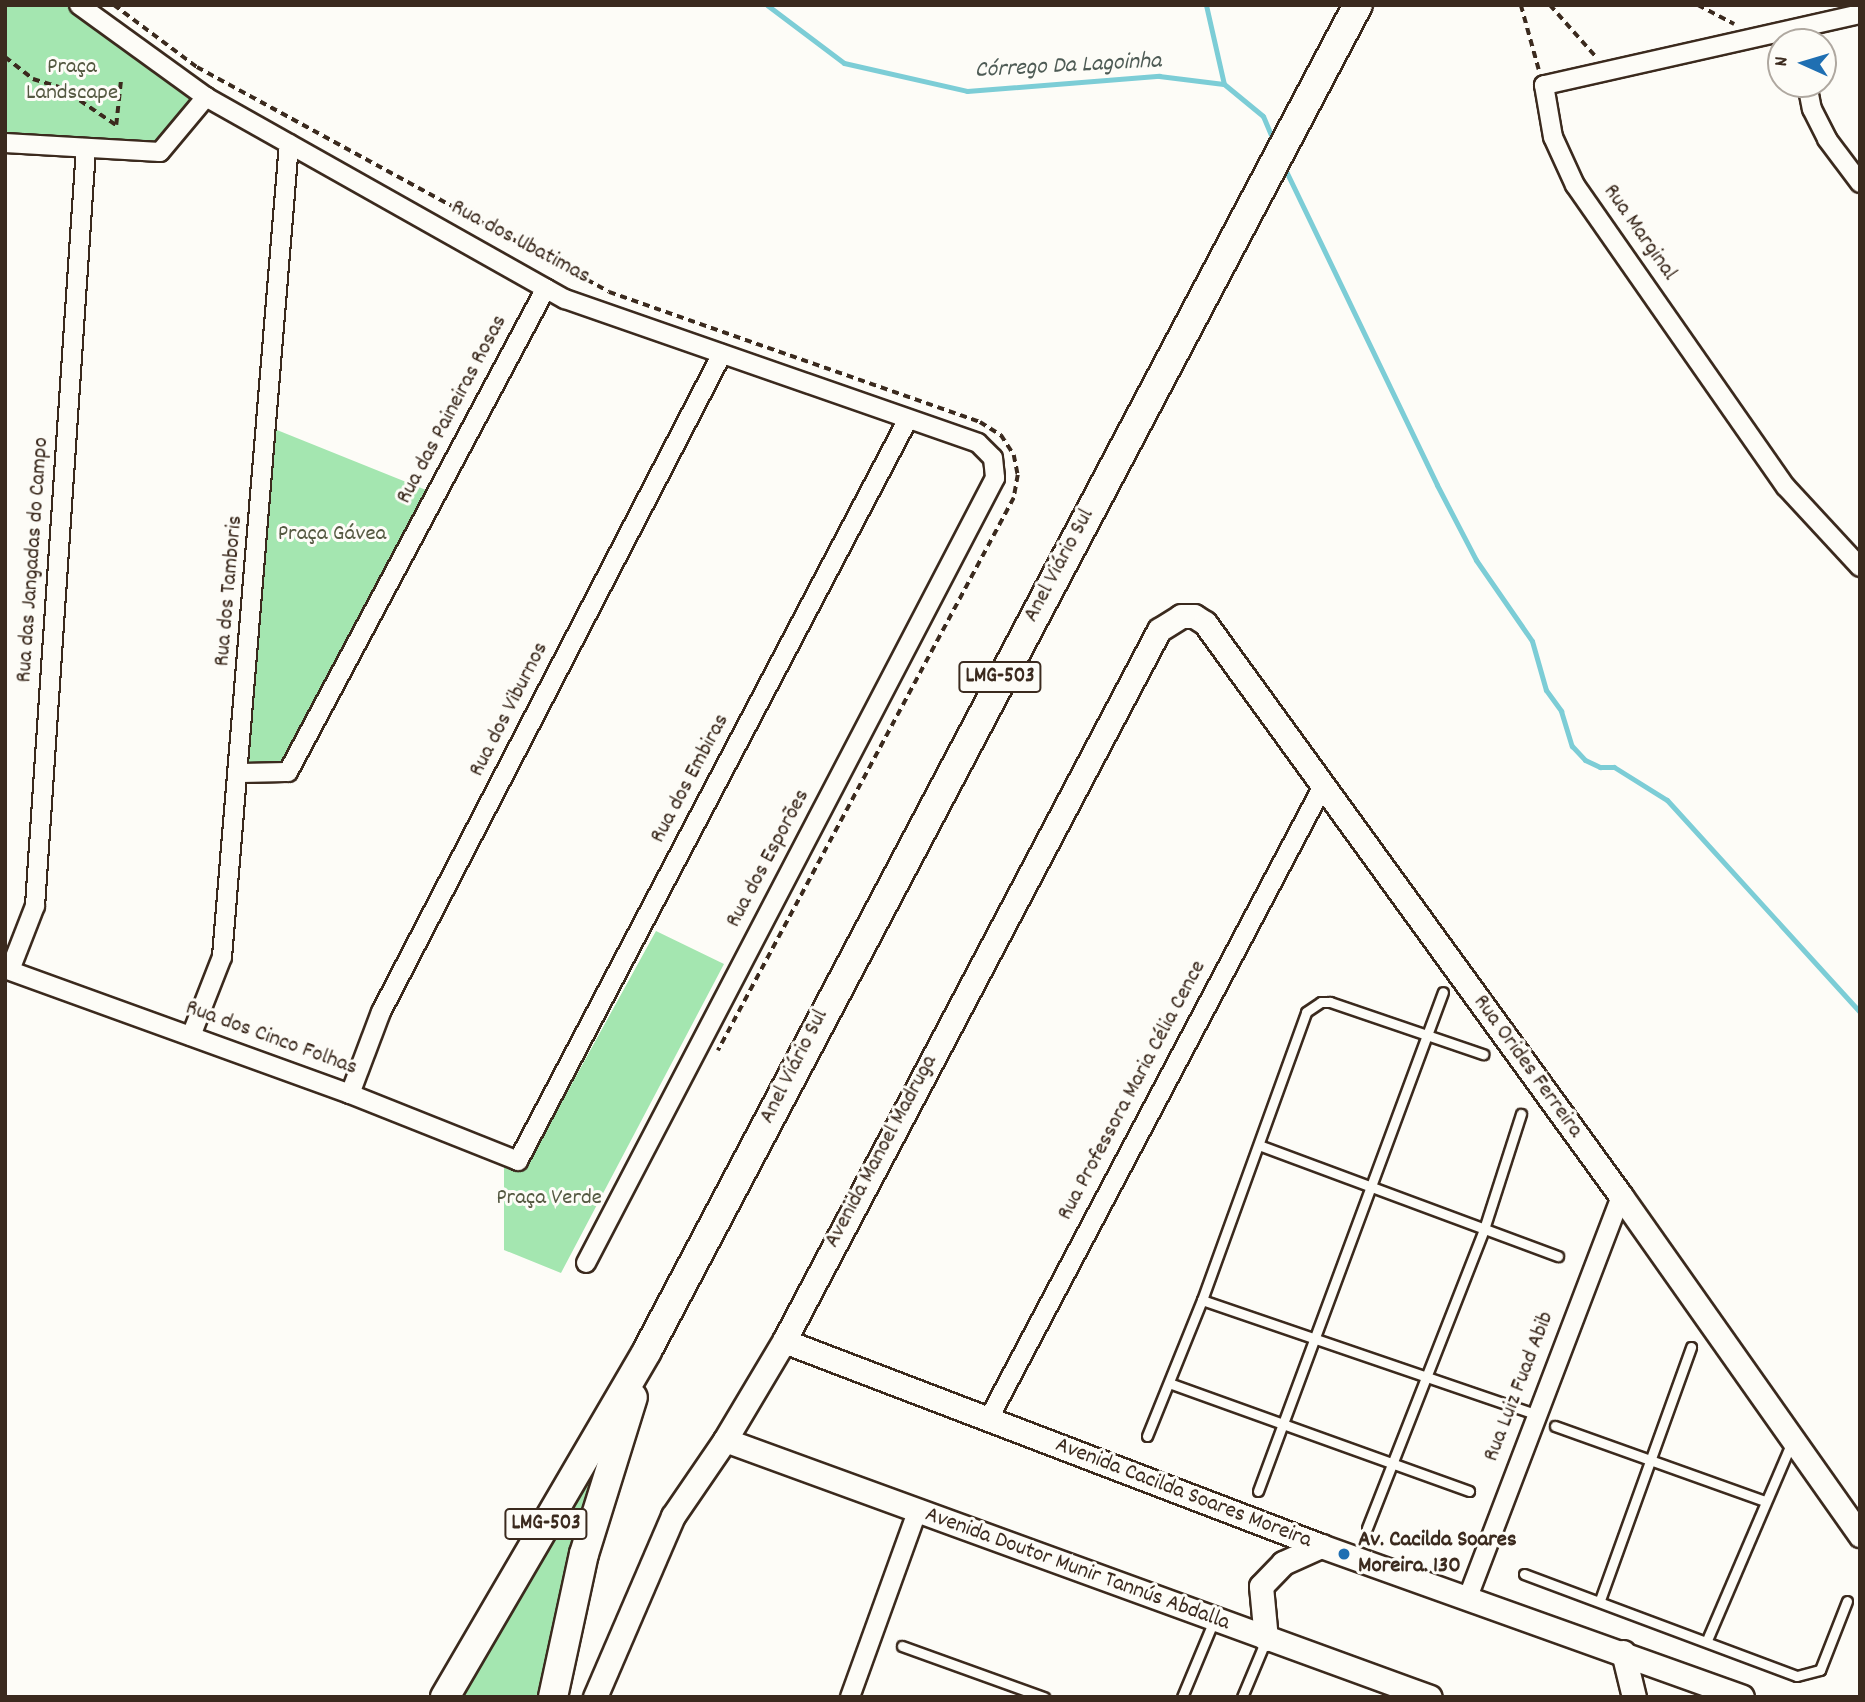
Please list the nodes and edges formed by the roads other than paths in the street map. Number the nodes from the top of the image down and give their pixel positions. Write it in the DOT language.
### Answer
graph roads {
  1 [pos="79,5"];
  2 [pos="1358,5"];
  3 [pos="1860,14"];
  4 [pos="1819,28"];
  5 [pos="1767,37"];
  6 [pos="206,97"];
  7 [pos="1810,98"];
  8 [pos="5,143"];
  9 [pos="289,144"];
  10 [pos="86,148"];
  11 [pos="1860,183"];
  12 [pos="546,288"];
  13 [pos="722,354"];
  14 [pos="908,419"];
  15 [pos="995,478"];
  16 [pos="1860,568"];
  17 [pos="1181,616"];
  18 [pos="240,773"];
  19 [pos="1323,786"];
  20 [pos="8,970"];
  21 [pos="1443,992"];
  22 [pos="191,1036"];
  23 [pos="1429,1036"];
  24 [pos="1483,1054"];
  25 [pos="350,1094"];
  26 [pos="1521,1114"];
  27 [pos="1259,1145"];
  28 [pos="518,1161"];
  29 [pos="1373,1184"];
  30 [pos="1621,1196"];
  31 [pos="1483,1229"];
  32 [pos="1558,1256"];
  33 [pos="586,1263"];
  34 [pos="1202,1300"];
  35 [pos="1316,1337"];
  36 [pos="784,1341"];
  37 [pos="1690,1347"];
  38 [pos="647,1351"];
  39 [pos="1426,1378"];
  40 [pos="1169,1382"];
  41 [pos="1535,1415"];
  42 [pos="988,1420"];
  43 [pos="1284,1423"];
  44 [pos="1555,1426"];
  45 [pos="1147,1436"];
  46 [pos="1793,1439"];
  47 [pos="725,1440"];
  48 [pos="1651,1460"];
  49 [pos="1393,1463"];
  50 [pos="1258,1491"];
  51 [pos="1469,1491"];
  52 [pos="1764,1501"];
  53 [pos="917,1512"];
  54 [pos="1367,1528"];
  55 [pos="1860,1535"];
  56 [pos="1321,1546"];
  57 [pos="1524,1574"];
  58 [pos="1468,1597"];
  59 [pos="1600,1600"];
  60 [pos="1847,1601"];
  61 [pos="1214,1620"];
  62 [pos="1266,1639"];
  63 [pos="1707,1640"];
  64 [pos="902,1647"];
  65 [pos="1623,1652"];
  66 [pos="1020,1692"];
  67 [pos="445,1697"];
  68 [pos="553,1697"];
  69 [pos="595,1697"];
  70 [pos="850,1697"];
  71 [pos="1044,1697"];
  72 [pos="1182,1697"];
  73 [pos="1242,1697"];
  74 [pos="1430,1697"];
  75 [pos="1634,1697"];
  76 [pos="1742,1697"];
  1 -- 6 [label="street, Rua dos Ubatimas"];
  2 -- 38 [label="main road, Anel Viário Sul / LMG-503"];
  3 -- 4 [label="street"];
  5 -- 16 [label="street, Rua Marginal"];
  6 -- 9 [label="street, Rua dos Ubatimas"];
  6 -- 10 [label="street"];
  7 -- 11 [label="street"];
  8 -- 10 [label="street"];
  9 -- 12 [label="street, Rua dos Ubatimas"];
  9 -- 18 [label="street, Rua dos Tamboris"];
  10 -- 20 [label="street, Rua das Jangadas do Campo"];
  12 -- 13 [label="street, Rua dos Ubatimas"];
  12 -- 18 [label="street, Rua das Paineiras Rosas"];
  13 -- 14 [label="street, Rua dos Ubatimas"];
  13 -- 25 [label="street, Rua dos Viburnos"];
  14 -- 15 [label="street, Rua dos Ubatimas"];
  14 -- 28 [label="street, Rua dos Embiras"];
  15 -- 33 [label="street, Rua dos Esporões"];
  17 -- 19 [label="street, Rua Orides Ferreira"];
  17 -- 36 [label="street, Avenida Manoel Madruga"];
  18 -- 22 [label="street, Rua dos Tamboris"];
  19 -- 30 [label="street, Rua Orides Ferreira"];
  19 -- 42 [label="street, Rua Professora Maria Célia Cence"];
  20 -- 22 [label="street, Rua dos Cinco Folhas"];
  21 -- 23 [label="lane"];
  22 -- 25 [label="street, Rua dos Cinco Folhas"];
  23 -- 24 [label="lane"];
  23 -- 27 [label="lane"];
  23 -- 29 [label="lane"];
  25 -- 28 [label="street, Rua dos Cinco Folhas"];
  26 -- 31 [label="lane"];
  27 -- 29 [label="lane"];
  27 -- 34 [label="lane"];
  29 -- 31 [label="lane"];
  29 -- 35 [label="lane"];
  30 -- 41 [label="street, Rua Luiz Fuad Abib"];
  30 -- 46 [label="street, Rua Orides Ferreira"];
  31 -- 32 [label="lane"];
  31 -- 39 [label="lane"];
  34 -- 35 [label="lane"];
  34 -- 40 [label="lane"];
  35 -- 39 [label="lane"];
  35 -- 43 [label="lane"];
  36 -- 42 [label="street, Avenida Cacilda Soares Moreira"];
  36 -- 47 [label="street, Avenida Manoel Madruga"];
  37 -- 48 [label="lane"];
  38 -- 67 [label="main road, Anel Viário Sul / LMG-503"];
  38 -- 68 [label="main road, Anel Viário Sul / LMG-503"];
  39 -- 41 [label="lane"];
  39 -- 49 [label="lane"];
  40 -- 43 [label="lane"];
  40 -- 45 [label="lane"];
  41 -- 58 [label="street, Rua Luiz Fuad Abib"];
  42 -- 56 [label="street, Avenida Cacilda Soares Moreira"];
  43 -- 49 [label="lane"];
  43 -- 50 [label="lane"];
  44 -- 48 [label="lane"];
  46 -- 52 [label="lane"];
  46 -- 55 [label="street, Rua Orides Ferreira"];
  47 -- 53 [label="street, Avenida Doutor Munir Tannús Abdalla"];
  47 -- 69 [label="street, Avenida Manoel Madruga"];
  48 -- 52 [label="lane"];
  48 -- 59 [label="lane"];
  49 -- 51 [label="lane"];
  49 -- 54 [label="lane"];
  52 -- 63 [label="lane"];
  53 -- 61 [label="street, Avenida Doutor Munir Tannús Abdalla"];
  53 -- 70 [label="street"];
  56 -- 58 [label="street, Avenida Cacilda Soares Moreira"];
  56 -- 62 [label="street"];
  57 -- 59 [label="lane"];
  58 -- 65 [label="street, Avenida Cacilda Soares Moreira"];
  59 -- 63 [label="lane"];
  60 -- 63 [label="lane"];
  61 -- 62 [label="street, Avenida Doutor Munir Tannús Abdalla"];
  61 -- 72 [label="lane"];
  62 -- 73 [label="lane"];
  62 -- 74 [label="street, Avenida Doutor Munir Tannús Abdalla"];
  64 -- 66 [label="lane"];
  65 -- 75 [label="street"];
  65 -- 76 [label="street, Avenida Cacilda Soares Moreira"];
  66 -- 71 [label="lane"];
}
